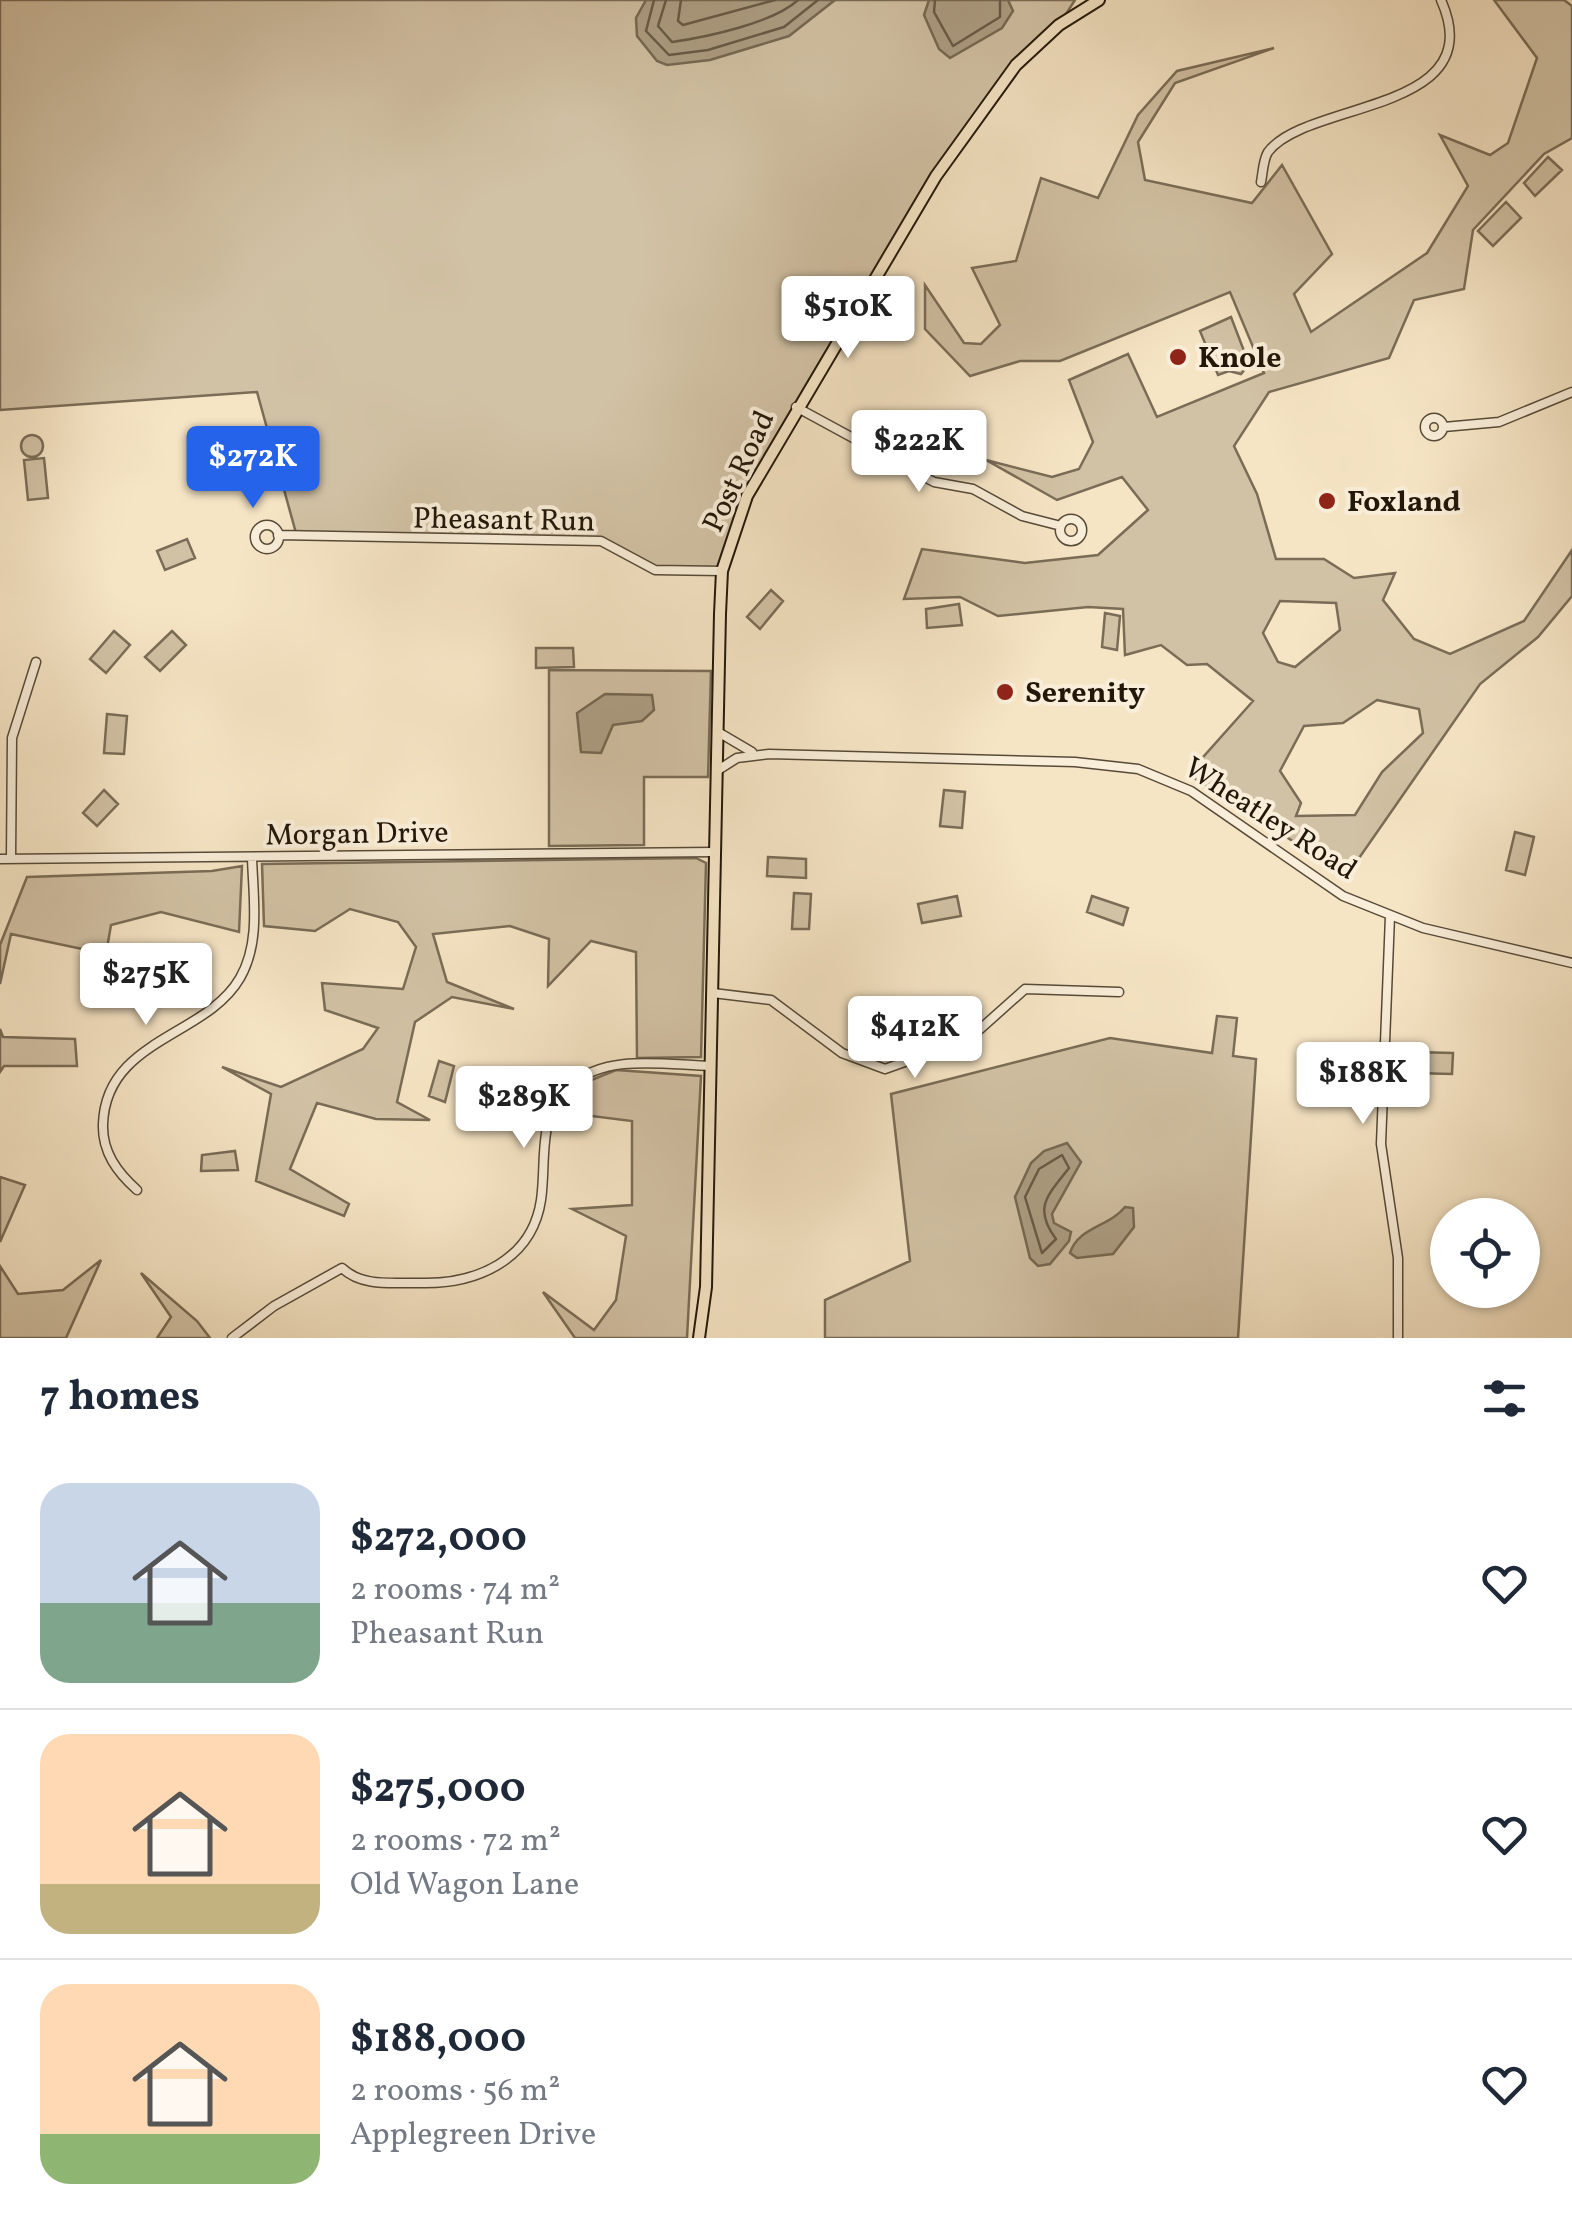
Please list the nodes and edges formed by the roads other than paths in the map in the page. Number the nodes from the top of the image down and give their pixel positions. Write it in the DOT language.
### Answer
graph roads {
  1 [pos="1099,0"];
  2 [pos="1441,0"];
  3 [pos="1261,182"];
  4 [pos="1572,392"];
  5 [pos="796,407"];
  6 [pos="1444,427"];
  7 [pos="1061,526"];
  8 [pos="278,535"];
  9 [pos="722,572"];
  10 [pos="36,662"];
  11 [pos="718,732"];
  12 [pos="756,754"];
  13 [pos="718,770"];
  14 [pos="714,852"];
  15 [pos="252,856"];
  16 [pos="0,859"];
  17 [pos="12,859"];
  18 [pos="1390,916"];
  19 [pos="1572,963"];
  20 [pos="1120,992"];
  21 [pos="713,993"];
  22 [pos="711,1066"];
  23 [pos="137,1190"];
  24 [pos="232,1338"];
  25 [pos="699,1338"];
  26 [pos="1398,1338"];
  1 -- 5 [label="main road, Post Road"];
  2 -- 3 [label="street"];
  4 -- 6 [label="street"];
  5 -- 7 [label="street"];
  5 -- 9 [label="main road, Post Road"];
  8 -- 9 [label="street, Pheasant Run"];
  9 -- 11 [label="main road, Post Road"];
  10 -- 17 [label="street"];
  11 -- 12 [label="street, Wheatley Road"];
  11 -- 13 [label="main road, Post Road"];
  12 -- 13 [label="street, Wheatley Road"];
  12 -- 18 [label="street, Wheatley Road"];
  13 -- 14 [label="main road"];
  14 -- 15 [label="street, Morgan Drive"];
  14 -- 21 [label="main road"];
  15 -- 17 [label="street, Morgan Drive"];
  15 -- 23 [label="street"];
  16 -- 17 [label="street, Morgan Drive"];
  18 -- 19 [label="street, Wheatley Road"];
  18 -- 26 [label="street"];
  20 -- 21 [label="street"];
  21 -- 22 [label="main road"];
  22 -- 24 [label="street"];
  22 -- 25 [label="main road"];
}
